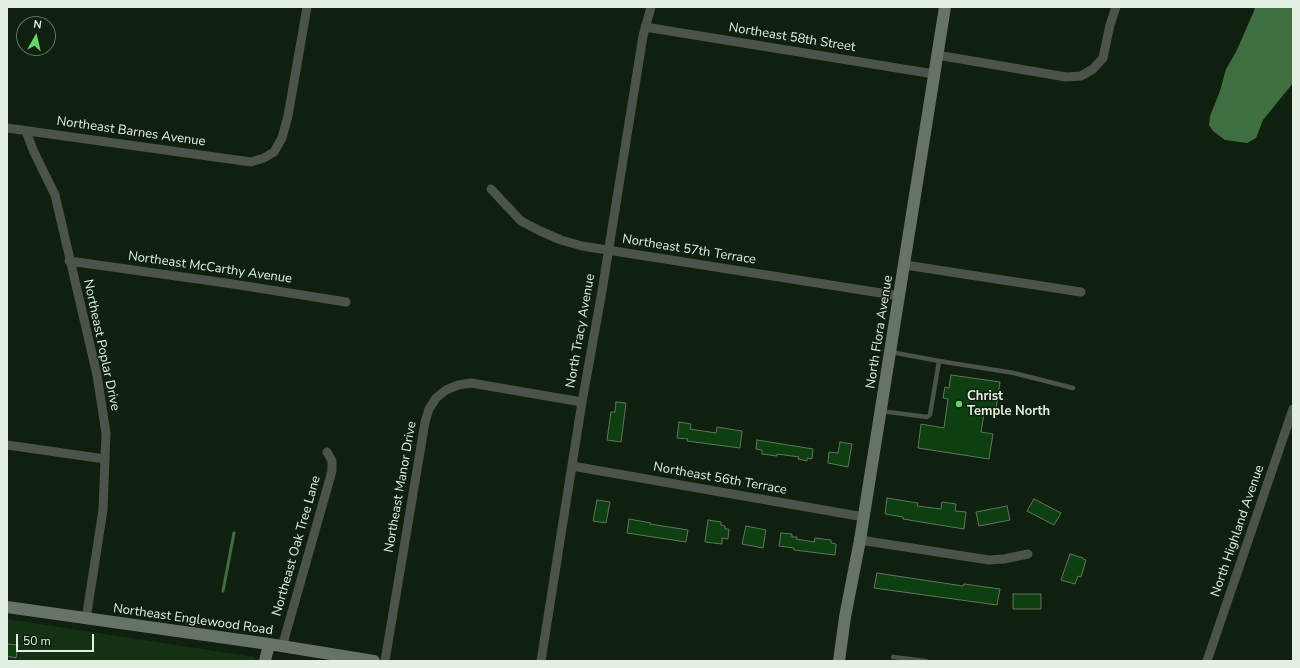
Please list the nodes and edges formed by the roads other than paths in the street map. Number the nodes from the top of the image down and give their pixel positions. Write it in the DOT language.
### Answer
graph roads {
  1 [pos="307,7"];
  2 [pos="651,7"];
  3 [pos="945,7"];
  4 [pos="1116,7"];
  5 [pos="645,27"];
  6 [pos="937,56"];
  7 [pos="934,74"];
  8 [pos="7,128"];
  9 [pos="26,131"];
  10 [pos="491,190"];
  11 [pos="608,251"];
  12 [pos="70,261"];
  13 [pos="905,264"];
  14 [pos="1081,292"];
  15 [pos="900,296"];
  16 [pos="346,302"];
  17 [pos="890,352"];
  18 [pos="939,361"];
  19 [pos="1073,388"];
  20 [pos="582,402"];
  21 [pos="1293,409"];
  22 [pos="881,411"];
  23 [pos="7,444"];
  24 [pos="327,452"];
  25 [pos="105,459"];
  26 [pos="572,466"];
  27 [pos="864,517"];
  28 [pos="860,540"];
  29 [pos="1028,554"];
  30 [pos="7,607"];
  31 [pos="86,619"];
  32 [pos="269,644"];
  33 [pos="282,647"];
  34 [pos="893,657"];
  35 [pos="265,661"];
  36 [pos="374,661"];
  37 [pos="385,661"];
  38 [pos="541,661"];
  39 [pos="839,661"];
  40 [pos="926,661"];
  41 [pos="1207,661"];
  1 -- 9 [label="street, Northeast Barnes Avenue"];
  2 -- 5 [label="street, North Tracy Avenue"];
  3 -- 6 [label="street, North Flora Avenue"];
  4 -- 6 [label="street"];
  5 -- 7 [label="street, Northeast 58th Street"];
  5 -- 11 [label="street, North Tracy Avenue"];
  6 -- 7 [label="street, North Flora Avenue"];
  7 -- 13 [label="street, North Flora Avenue"];
  8 -- 9 [label="street, Northeast Barnes Avenue"];
  9 -- 12 [label="street, Northeast Poplar Drive"];
  10 -- 11 [label="street, Northeast 57th Terrace"];
  11 -- 15 [label="street, Northeast 57th Terrace"];
  11 -- 20 [label="street, North Tracy Avenue"];
  12 -- 16 [label="street, Northeast McCarthy Avenue"];
  12 -- 25 [label="street, Northeast Poplar Drive"];
  13 -- 14 [label="street"];
  13 -- 15 [label="street, North Flora Avenue"];
  15 -- 17 [label="street, North Flora Avenue"];
  17 -- 18 [label="lane"];
  17 -- 22 [label="street, North Flora Avenue"];
  18 -- 19 [label="lane"];
  18 -- 22 [label="lane"];
  20 -- 26 [label="street, North Tracy Avenue"];
  20 -- 37 [label="street, Northeast Manor Drive"];
  21 -- 41 [label="street, North Highland Avenue"];
  22 -- 27 [label="street, North Flora Avenue"];
  23 -- 25 [label="street"];
  24 -- 33 [label="street, Northeast Oak Tree Lane"];
  25 -- 31 [label="street, Northeast Poplar Drive"];
  26 -- 27 [label="street, Northeast 56th Terrace"];
  26 -- 38 [label="street, North Tracy Avenue"];
  27 -- 28 [label="street, North Flora Avenue"];
  28 -- 29 [label="street"];
  28 -- 39 [label="street, North Flora Avenue"];
  30 -- 31 [label="street, Northeast Englewood Road"];
  31 -- 32 [label="street, Northeast Englewood Road"];
  32 -- 33 [label="street, Northeast Englewood Road"];
  32 -- 35 [label="street"];
  33 -- 36 [label="street, Northeast Englewood Road"];
  34 -- 40 [label="lane"];
}
